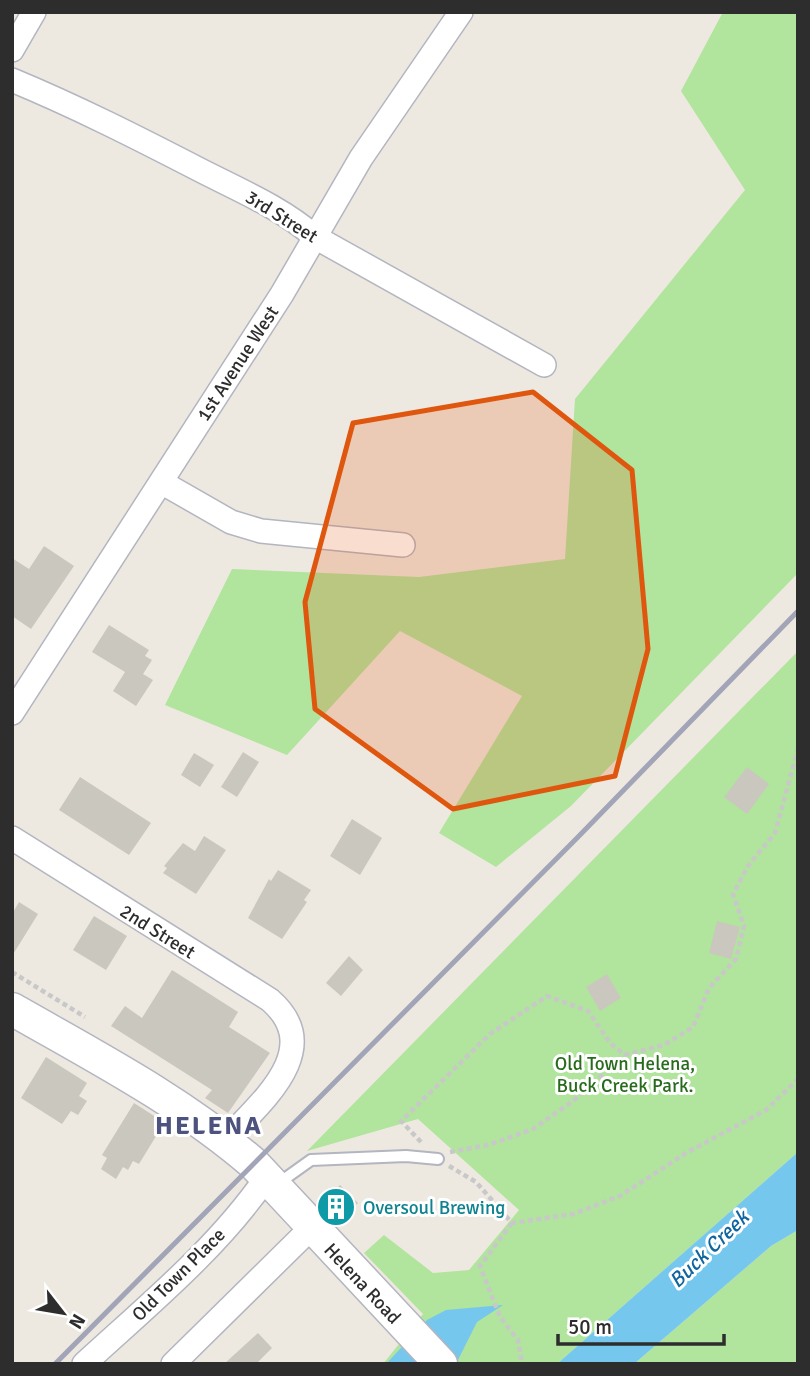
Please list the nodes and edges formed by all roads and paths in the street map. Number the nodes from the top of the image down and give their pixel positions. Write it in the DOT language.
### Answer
graph roads {
  1 [pos="34,12"];
  2 [pos="461,12"];
  3 [pos="12,50"];
  4 [pos="12,80"];
  5 [pos="315,237"];
  6 [pos="544,365"];
  7 [pos="161,482"];
  8 [pos="403,545"];
  9 [pos="12,713"];
  10 [pos="798,749"];
  11 [pos="12,838"];
  12 [pos="12,1009"];
  13 [pos="625,1055"];
  14 [pos="798,1079"];
  15 [pos="226,1140"];
  16 [pos="438,1159"];
  17 [pos="270,1182"];
  18 [pos="512,1223"];
  19 [pos="311,1228"];
  20 [pos="84,1364"];
  21 [pos="173,1364"];
  22 [pos="441,1364"];
  23 [pos="522,1364"];
  1 -- 3 [label="street"];
  2 -- 5 [label="street, 1st Avenue West"];
  4 -- 5 [label="street, 3rd Street"];
  5 -- 6 [label="street, 3rd Street"];
  5 -- 7 [label="street, 1st Avenue West"];
  7 -- 8 [label="street"];
  7 -- 9 [label="street, 1st Avenue West"];
  10 -- 13 [label="path"];
  11 -- 15 [label="street, 2nd Street"];
  12 -- 15 [label="main road, Helena Road"];
  13 -- 16 [label="path"];
  13 -- 16 [label="path"];
  14 -- 18 [label="path"];
  15 -- 17 [label="main road, Helena Road"];
  16 -- 17 [label="lane"];
  16 -- 18 [label="path"];
  17 -- 19 [label="main road, Helena Road"];
  17 -- 20 [label="street, Old Town Place"];
  18 -- 23 [label="path"];
  19 -- 21 [label="street"];
  19 -- 22 [label="main road, Helena Road"];
}
